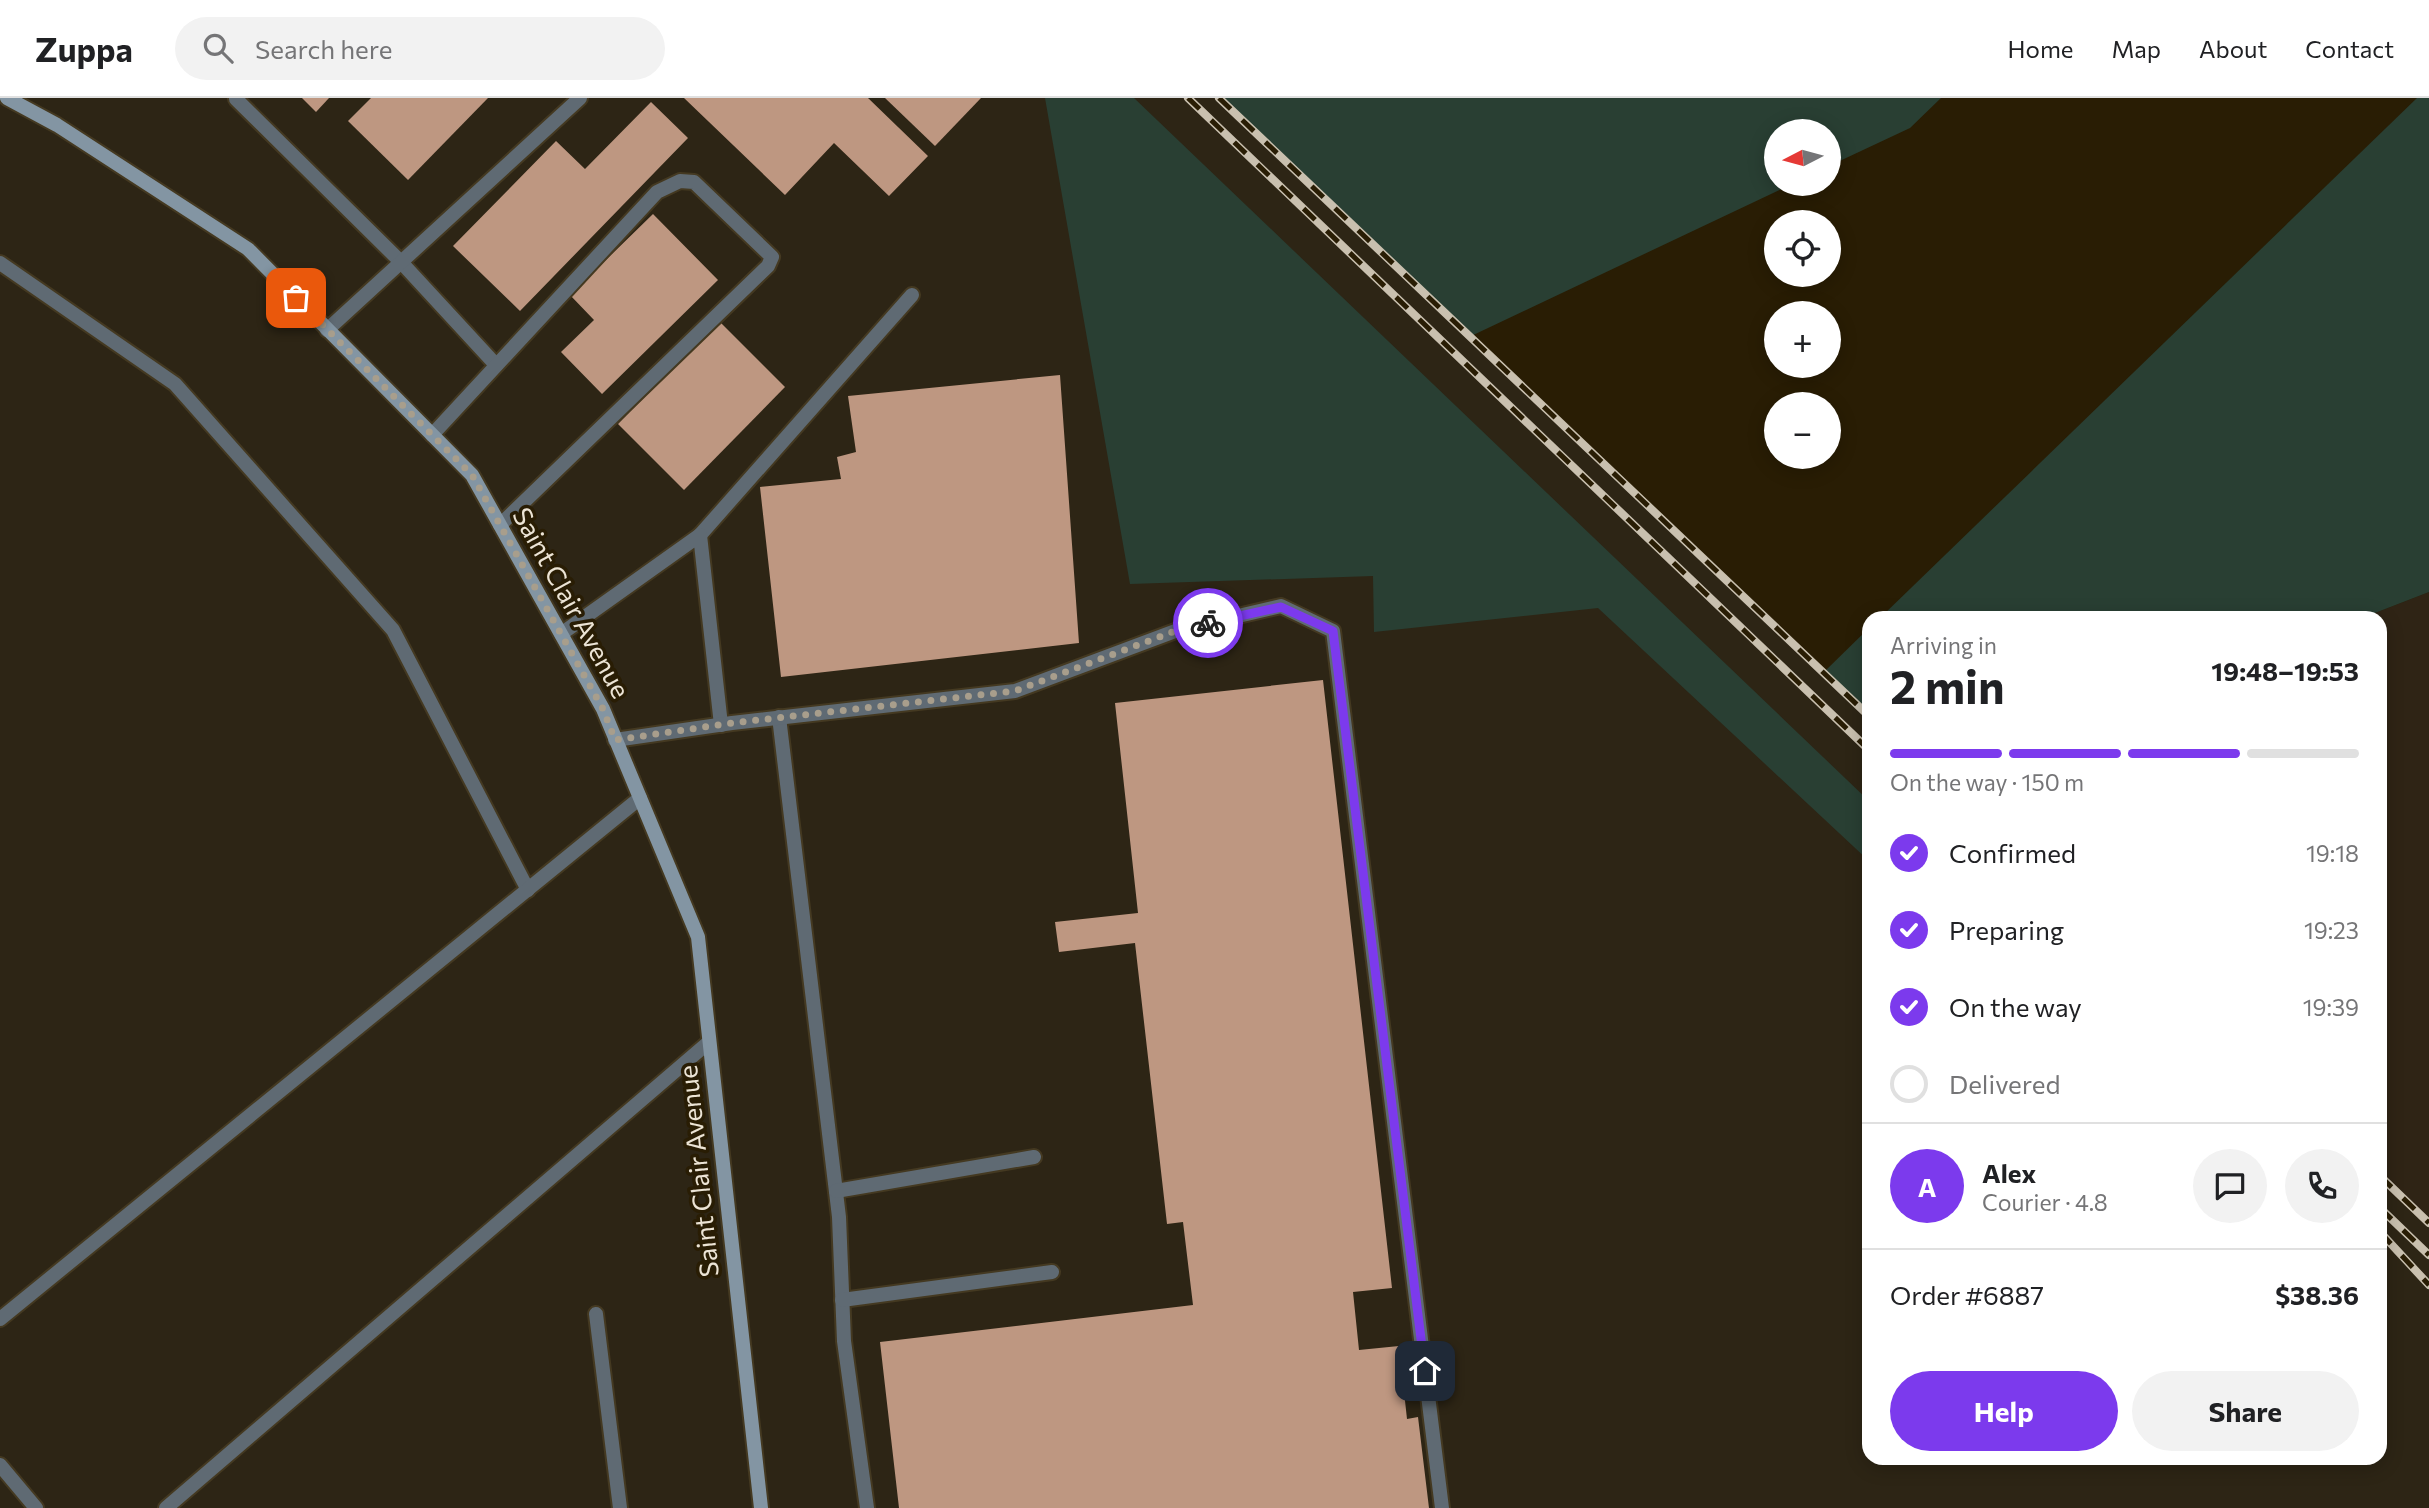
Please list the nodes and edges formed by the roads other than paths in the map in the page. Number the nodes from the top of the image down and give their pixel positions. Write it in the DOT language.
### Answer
graph roads {
  1 [pos="7,98"];
  2 [pos="580,98"];
  3 [pos="236,99"];
  4 [pos="401,262"];
  5 [pos="0,263"];
  6 [pos="912,295"];
  7 [pos="327,330"];
  8 [pos="496,365"];
  9 [pos="432,435"];
  10 [pos="500,525"];
  11 [pos="700,535"];
  12 [pos="561,634"];
  13 [pos="779,717"];
  14 [pos="720,724"];
  15 [pos="615,740"];
  16 [pos="640,799"];
  17 [pos="528,890"];
  18 [pos="709,1042"];
  19 [pos="1034,1157"];
  20 [pos="836,1191"];
  21 [pos="1052,1272"];
  22 [pos="842,1300"];
  23 [pos="596,1314"];
  24 [pos="0,1319"];
  25 [pos="0,1465"];
  26 [pos="36,1508"];
  27 [pos="166,1508"];
  28 [pos="620,1508"];
  29 [pos="761,1508"];
  30 [pos="867,1508"];
  31 [pos="1442,1508"];
  1 -- 7 [label="street, Saint Clair Avenue"];
  2 -- 4 [label="lane"];
  3 -- 4 [label="lane"];
  4 -- 7 [label="lane"];
  4 -- 8 [label="lane"];
  5 -- 17 [label="lane"];
  6 -- 11 [label="lane"];
  7 -- 9 [label="street, Saint Clair Avenue"];
  8 -- 9 [label="lane"];
  8 -- 10 [label="lane"];
  9 -- 10 [label="street, Saint Clair Avenue"];
  10 -- 12 [label="street, Saint Clair Avenue"];
  11 -- 12 [label="lane"];
  11 -- 14 [label="lane"];
  12 -- 15 [label="street, Saint Clair Avenue"];
  13 -- 14 [label="lane"];
  13 -- 20 [label="lane"];
  13 -- 31 [label="lane"];
  14 -- 15 [label="lane"];
  15 -- 16 [label="street, Saint Clair Avenue"];
  16 -- 17 [label="lane"];
  16 -- 18 [label="street, Saint Clair Avenue"];
  17 -- 24 [label="lane"];
  18 -- 27 [label="lane"];
  18 -- 29 [label="street, Saint Clair Avenue"];
  19 -- 20 [label="lane"];
  20 -- 22 [label="lane"];
  21 -- 22 [label="lane"];
  22 -- 30 [label="lane"];
  23 -- 28 [label="lane"];
  25 -- 26 [label="lane"];
}
